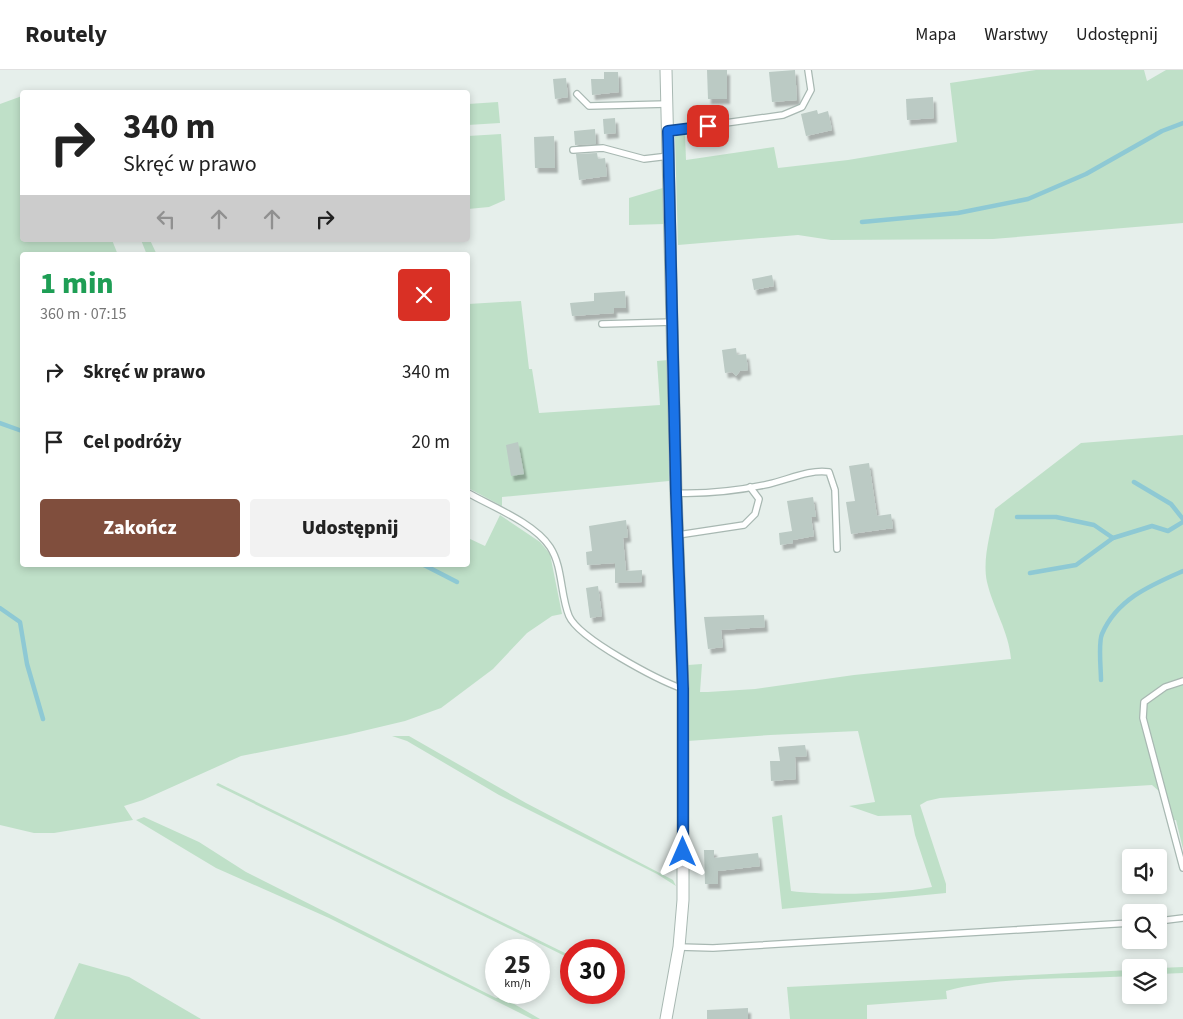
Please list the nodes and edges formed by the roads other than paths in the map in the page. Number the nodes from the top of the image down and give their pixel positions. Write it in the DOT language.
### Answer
graph roads {
  1 [pos="666,70"];
  2 [pos="808,70"];
  3 [pos="577,94"];
  4 [pos="667,104"];
  5 [pos="668,131"];
  6 [pos="573,150"];
  7 [pos="669,156"];
  8 [pos="673,322"];
  9 [pos="602,324"];
  10 [pos="750,487"];
  11 [pos="676,493"];
  12 [pos="470,494"];
  13 [pos="678,534"];
  14 [pos="837,549"];
  15 [pos="1183,681"];
  16 [pos="683,689"];
  17 [pos="1183,868"];
  18 [pos="1183,918"];
  19 [pos="1167,920"];
  20 [pos="1122,924"];
  21 [pos="679,947"];
  22 [pos="666,1019"];
  1 -- 4 [label="street"];
  2 -- 5 [label="lane"];
  3 -- 4 [label="lane"];
  4 -- 5 [label="street"];
  5 -- 7 [label="street"];
  6 -- 7 [label="lane"];
  7 -- 8 [label="street"];
  8 -- 9 [label="lane"];
  8 -- 11 [label="street"];
  10 -- 11 [label="lane"];
  10 -- 13 [label="lane"];
  10 -- 14 [label="lane"];
  11 -- 13 [label="street"];
  12 -- 16 [label="lane"];
  13 -- 16 [label="street"];
  15 -- 17 [label="lane"];
  16 -- 21 [label="street"];
  18 -- 19 [label="lane"];
  20 -- 21 [label="lane"];
  21 -- 22 [label="street"];
}
